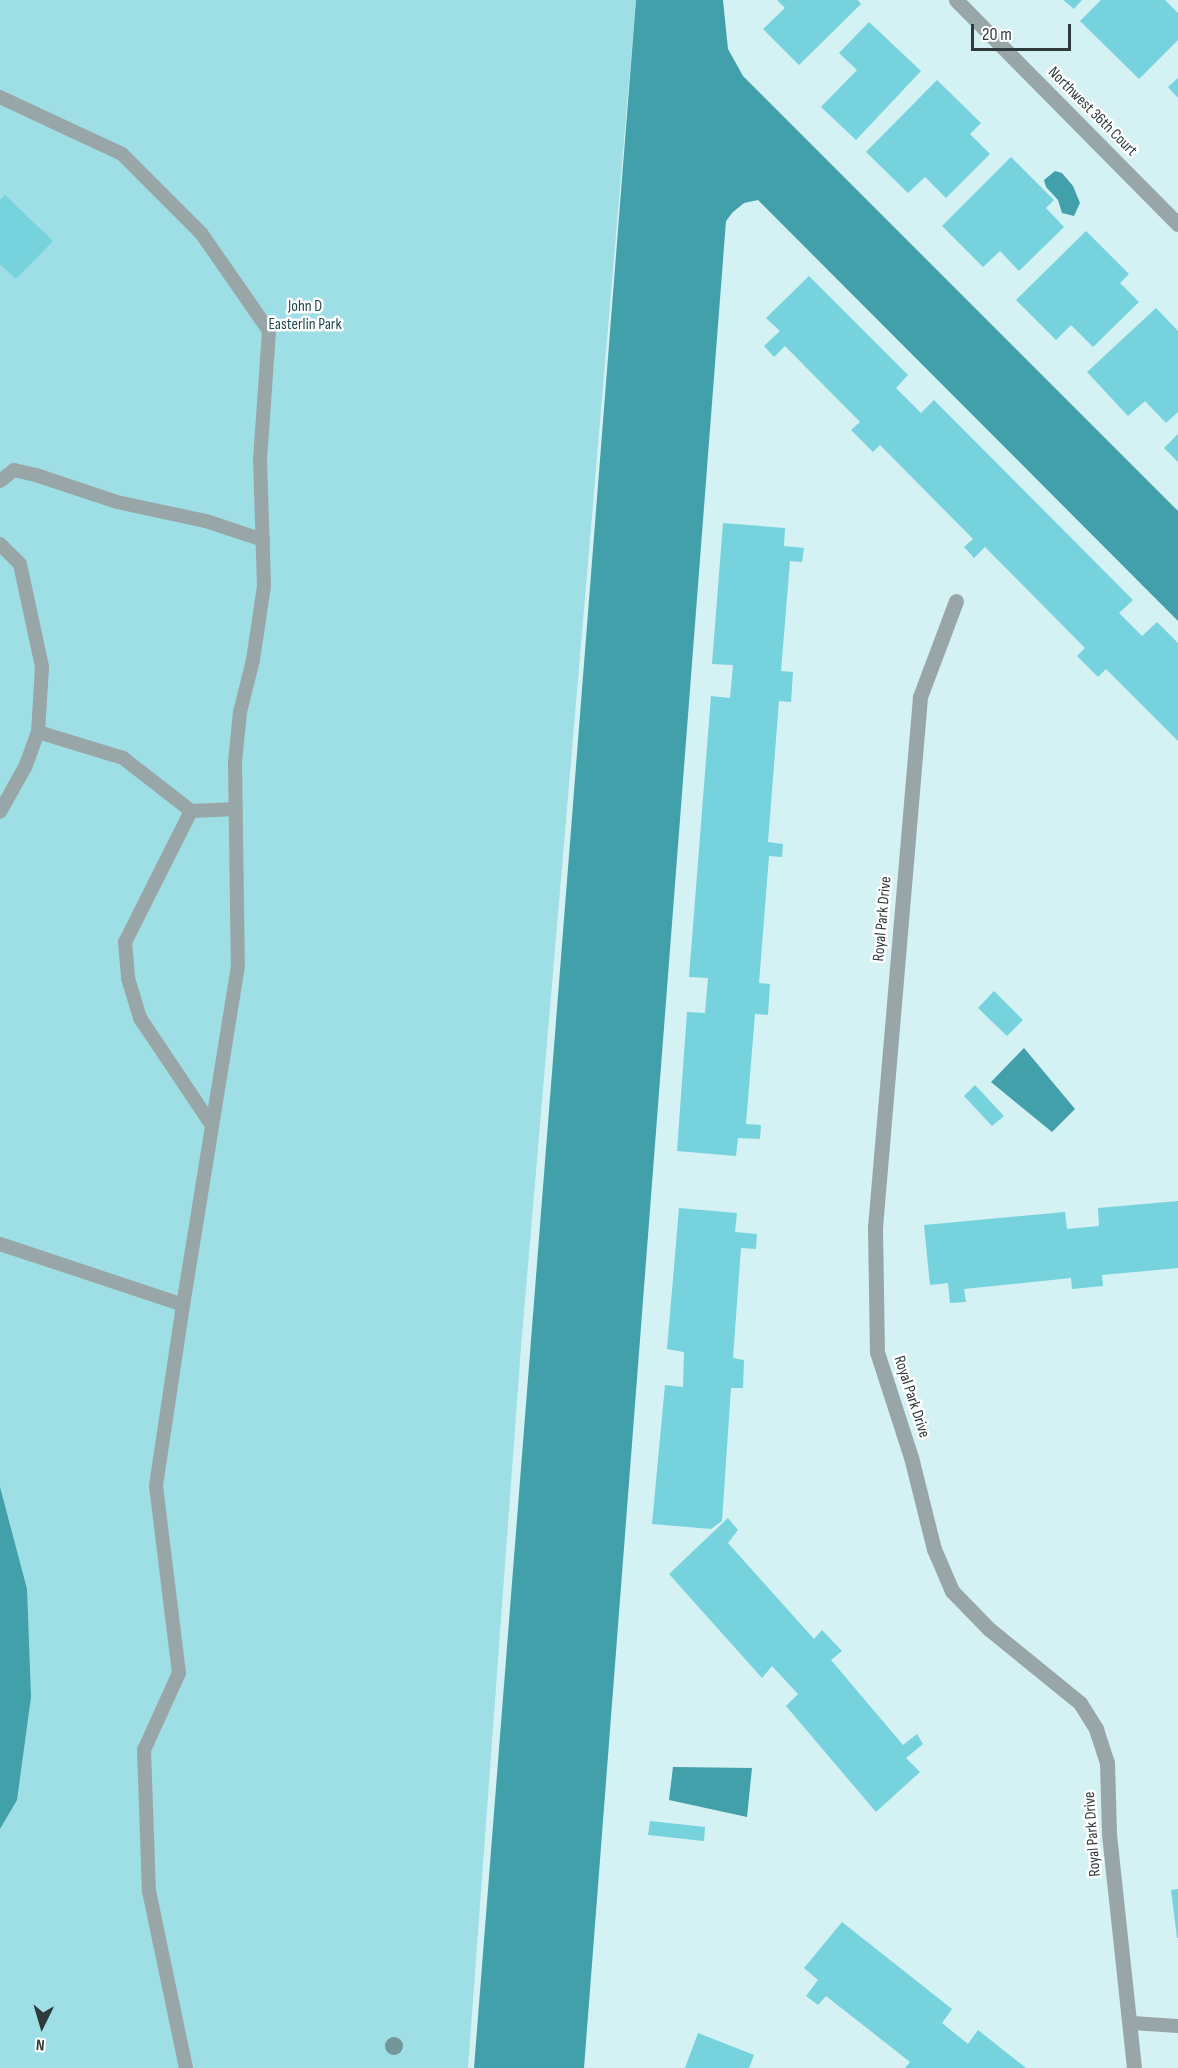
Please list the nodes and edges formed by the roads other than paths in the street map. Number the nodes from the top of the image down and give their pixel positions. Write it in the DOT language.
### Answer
graph roads {
  1 [pos="956,0"];
  2 [pos="0,98"];
  3 [pos="1178,224"];
  4 [pos="0,481"];
  5 [pos="263,540"];
  6 [pos="0,544"];
  7 [pos="956,602"];
  8 [pos="38,732"];
  9 [pos="236,808"];
  10 [pos="191,811"];
  11 [pos="0,812"];
  12 [pos="211,1124"];
  13 [pos="0,1244"];
  14 [pos="183,1305"];
  15 [pos="1132,2023"];
  16 [pos="1178,2026"];
  17 [pos="186,2068"];
  18 [pos="1134,2068"];
  1 -- 3 [label="street, Northwest 36th Court"];
  2 -- 5 [label="lane"];
  4 -- 5 [label="lane"];
  5 -- 9 [label="lane"];
  6 -- 8 [label="lane"];
  7 -- 15 [label="street, Royal Park Drive"];
  8 -- 10 [label="lane"];
  8 -- 11 [label="lane"];
  9 -- 10 [label="lane"];
  9 -- 12 [label="lane"];
  10 -- 12 [label="lane"];
  12 -- 14 [label="lane"];
  13 -- 14 [label="lane"];
  14 -- 17 [label="lane"];
  15 -- 16 [label="lane"];
  15 -- 18 [label="street, Royal Park Drive"];
}
